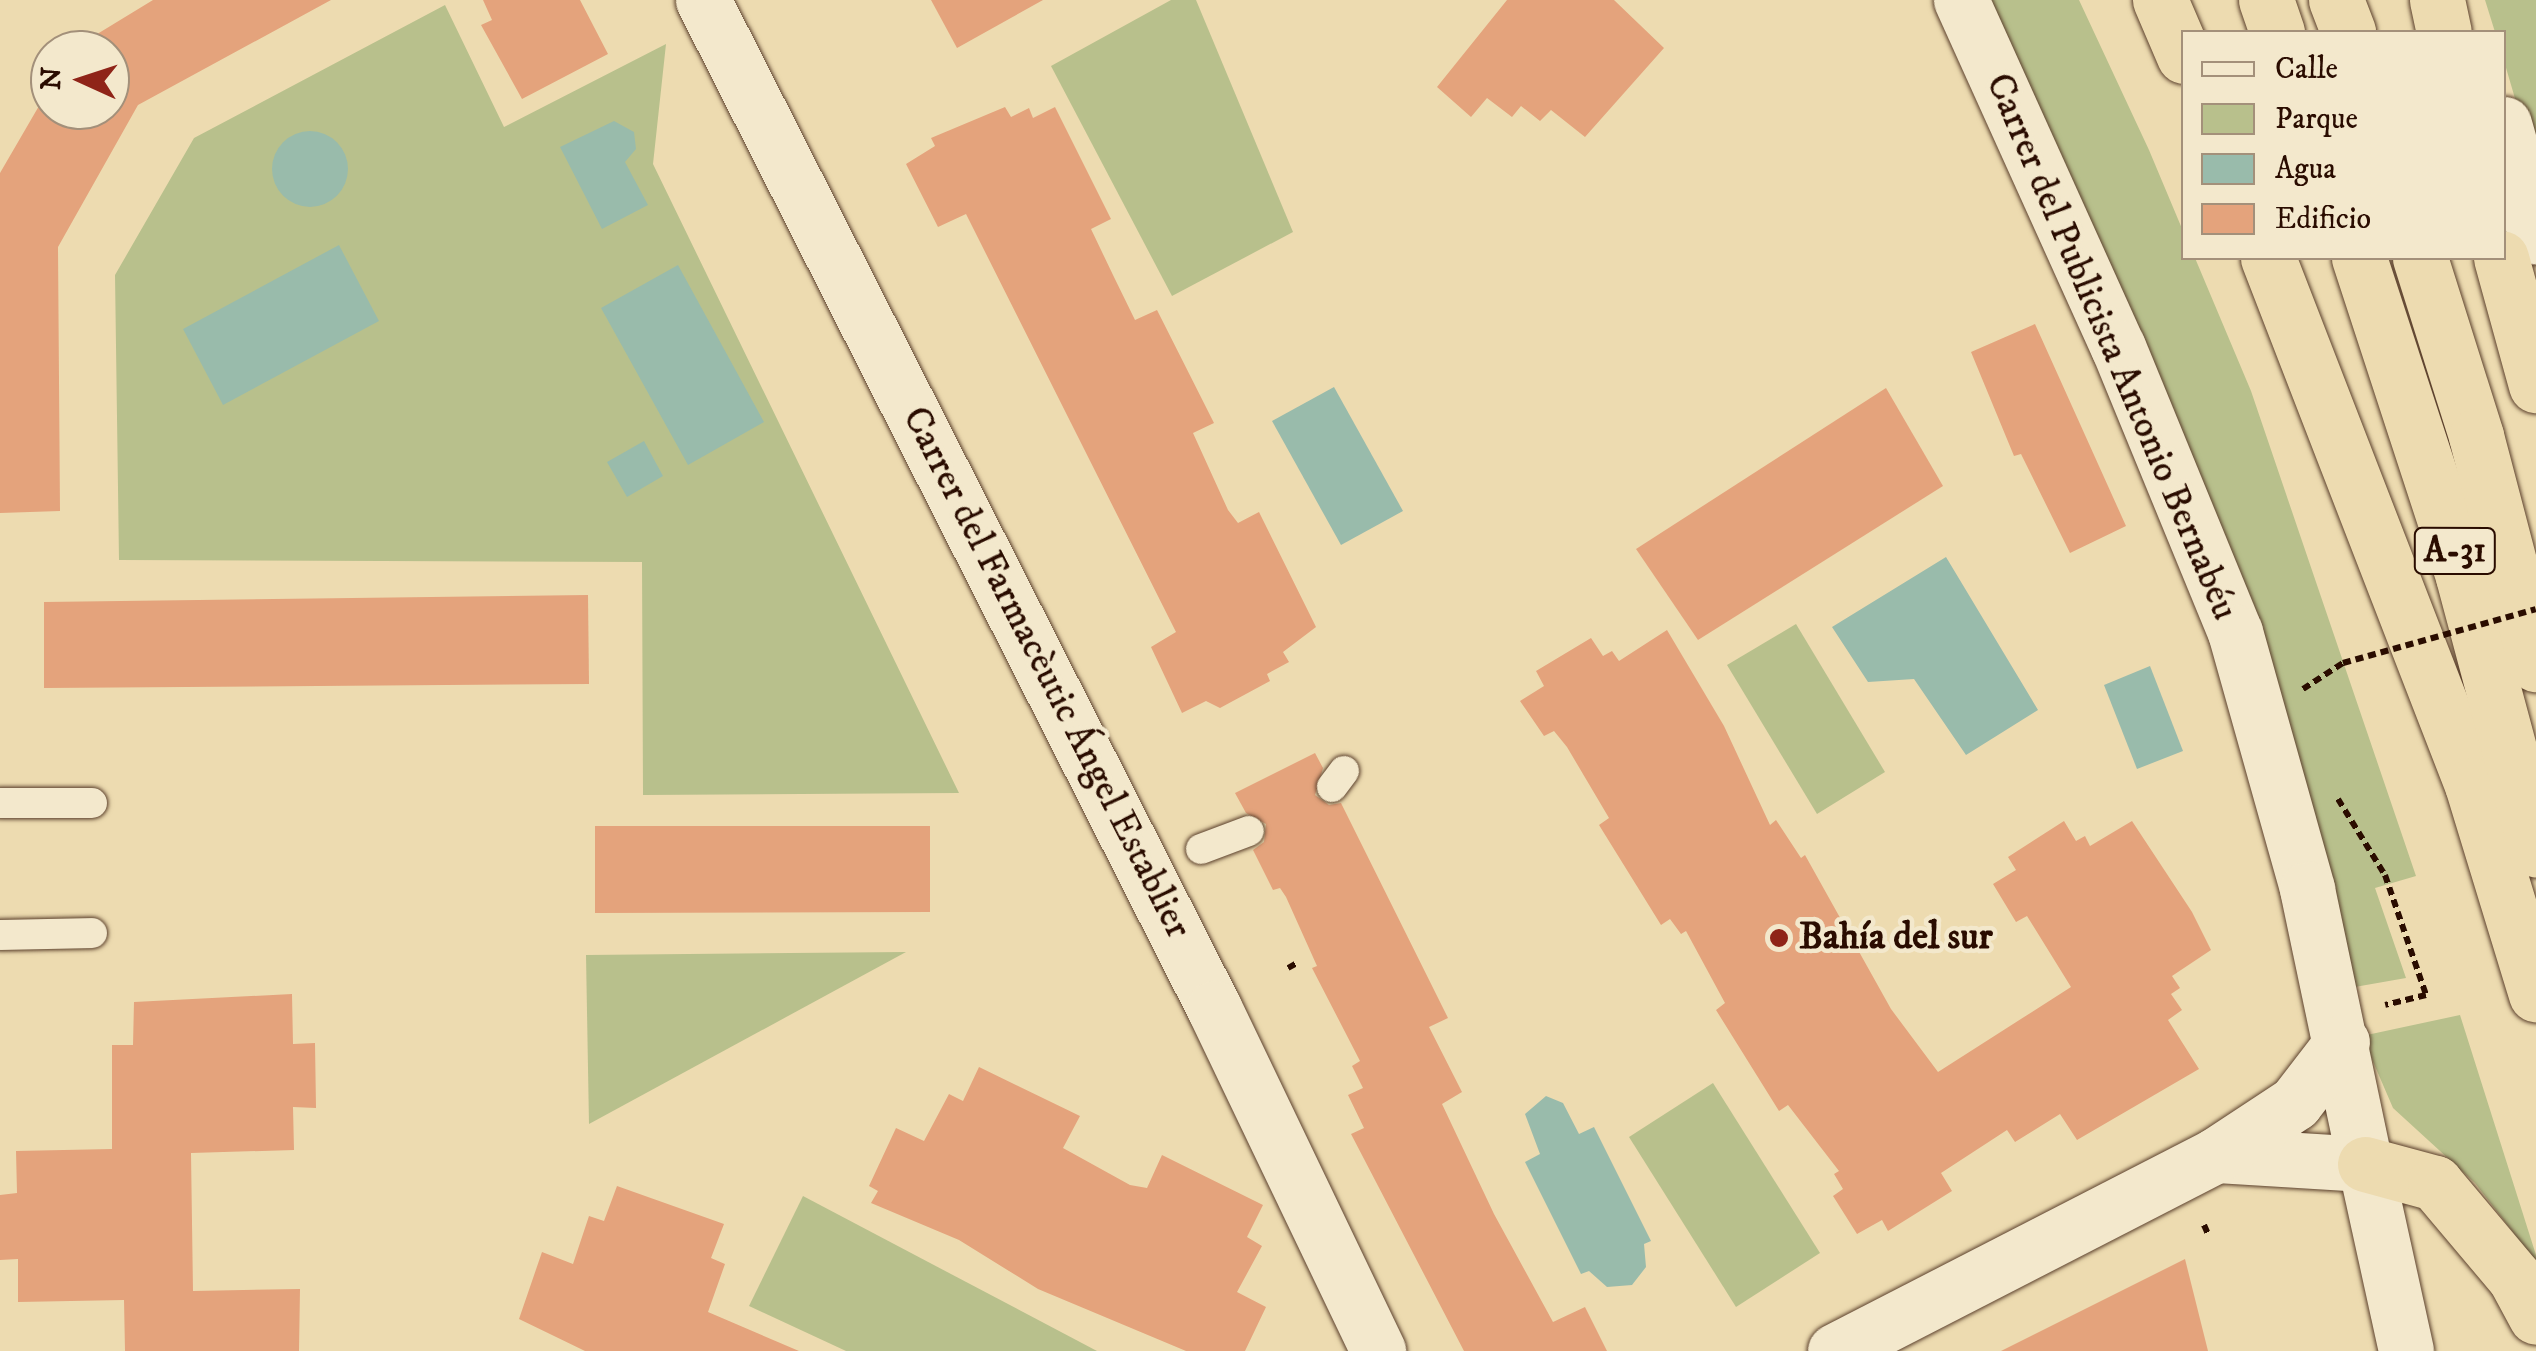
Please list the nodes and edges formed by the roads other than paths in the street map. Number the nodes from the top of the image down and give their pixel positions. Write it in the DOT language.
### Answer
graph roads {
  1 [pos="703,0"];
  2 [pos="1961,0"];
  3 [pos="2160,0"];
  4 [pos="2266,0"];
  5 [pos="2336,0"];
  6 [pos="2437,0"];
  7 [pos="2447,0"];
  8 [pos="2276,30"];
  9 [pos="2347,30"];
  10 [pos="2444,30"];
  11 [pos="2463,30"];
  12 [pos="2181,49"];
  13 [pos="2506,131"];
  14 [pos="2536,237"];
  15 [pos="2269,260"];
  16 [pos="2360,260"];
  17 [pos="2421,260"];
  18 [pos="2502,260"];
  19 [pos="2536,385"];
  20 [pos="2536,664"];
  21 [pos="0,803"];
  22 [pos="92,803"];
  23 [pos="1249,831"];
  24 [pos="1201,849"];
  25 [pos="2536,849"];
  26 [pos="92,933"];
  27 [pos="0,935"];
  28 [pos="2536,994"];
  29 [pos="2359,1025"];
  30 [pos="2216,1156"];
  31 [pos="2366,1164"];
  32 [pos="2536,1316"];
  33 [pos="1378,1351"];
  34 [pos="1835,1351"];
  35 [pos="2406,1351"];
  1 -- 33 [label="street, Carrer del Farmacèutic Ángel Establier"];
  2 -- 29 [label="street, Carrer del Publicista Antonio Bernabéu"];
  3 -- 12 [label="highway"];
  4 -- 8 [label="highway"];
  5 -- 9 [label="highway"];
  6 -- 10 [label="highway"];
  7 -- 11 [label="street"];
  13 -- 14 [label="street"];
  15 -- 28 [label="highway"];
  16 -- 25 [label="highway, A-31"];
  17 -- 20 [label="highway, A-31"];
  18 -- 19 [label="highway"];
  21 -- 22 [label="lane"];
  23 -- 24 [label="lane"];
  26 -- 27 [label="lane"];
  29 -- 30 [label="street"];
  29 -- 31 [label="street, Carrer del Publicista Antonio Bernabéu"];
  30 -- 31 [label="street"];
  30 -- 34 [label="street"];
  31 -- 32 [label="highway"];
  31 -- 35 [label="street, Carrer del Publicista Antonio Bernabéu"];
}
